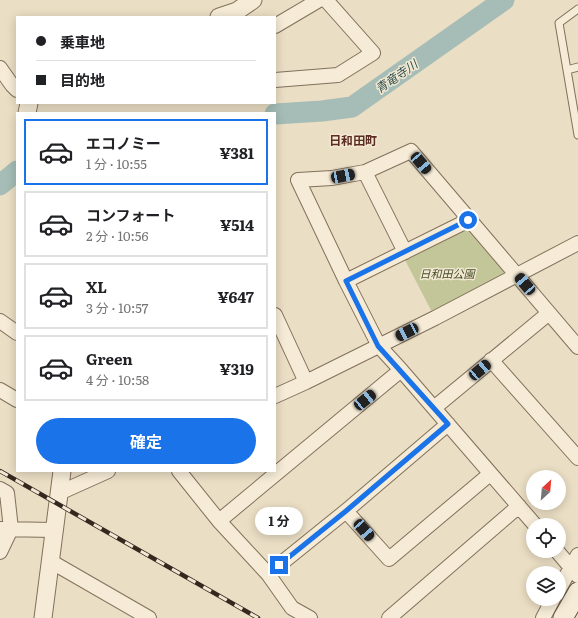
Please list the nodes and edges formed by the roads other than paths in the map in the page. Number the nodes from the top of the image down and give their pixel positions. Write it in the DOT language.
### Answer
graph roads {
  1 [pos="253,0"];
  2 [pos="319,0"];
  3 [pos="326,0"];
  4 [pos="578,9"];
  5 [pos="222,16"];
  6 [pos="276,25"];
  7 [pos="578,67"];
  8 [pos="0,68"];
  9 [pos="567,70"];
  10 [pos="276,80"];
  11 [pos="16,89"];
  12 [pos="578,135"];
  13 [pos="365,172"];
  14 [pos="468,220"];
  15 [pos="578,243"];
  16 [pos="405,252"];
  17 [pos="517,275"];
  18 [pos="346,281"];
  19 [pos="549,313"];
  20 [pos="276,317"];
  21 [pos="0,321"];
  22 [pos="16,332"];
  23 [pos="378,346"];
  24 [pos="578,347"];
  25 [pos="491,360"];
  26 [pos="401,370"];
  27 [pos="306,382"];
  28 [pos="0,390"];
  29 [pos="276,396"];
  30 [pos="16,399"];
  31 [pos="434,408"];
  32 [pos="448,424"];
  33 [pos="578,458"];
  34 [pos="62,472"];
  35 [pos="106,472"];
  36 [pos="180,472"];
  37 [pos="490,474"];
  38 [pos="0,489"];
  39 [pos="59,493"];
  40 [pos="519,506"];
  41 [pos="346,511"];
  42 [pos="529,518"];
  43 [pos="219,521"];
  44 [pos="6,529"];
  45 [pos="53,530"];
  46 [pos="0,552"];
  47 [pos="578,555"];
  48 [pos="563,558"];
  49 [pos="50,561"];
  50 [pos="575,571"];
  51 [pos="268,574"];
  52 [pos="566,581"];
  53 [pos="578,592"];
  54 [pos="549,606"];
  55 [pos="43,618"];
  56 [pos="149,618"];
  57 [pos="310,618"];
  58 [pos="388,618"];
  59 [pos="543,618"];
  60 [pos="563,618"];
  1 -- 5 [label="street"];
  2 -- 6 [label="street"];
  3 -- 10 [label="street"];
  4 -- 9 [label="lane"];
  7 -- 9 [label="lane"];
  8 -- 11 [label="street"];
  9 -- 12 [label="lane"];
  13 -- 14 [label="street"];
  13 -- 16 [label="street"];
  13 -- 18 [label="street"];
  14 -- 16 [label="street"];
  14 -- 17 [label="street"];
  15 -- 17 [label="street"];
  16 -- 18 [label="street"];
  17 -- 19 [label="street"];
  17 -- 23 [label="street"];
  18 -- 23 [label="street"];
  19 -- 24 [label="street"];
  19 -- 25 [label="street"];
  20 -- 27 [label="street"];
  21 -- 22 [label="street"];
  23 -- 26 [label="street"];
  23 -- 27 [label="street"];
  25 -- 31 [label="street"];
  25 -- 33 [label="street"];
  26 -- 31 [label="street"];
  26 -- 43 [label="street"];
  27 -- 29 [label="street"];
  28 -- 30 [label="street"];
  31 -- 32 [label="street"];
  32 -- 37 [label="street"];
  32 -- 41 [label="street"];
  34 -- 39 [label="street"];
  35 -- 39 [label="street"];
  36 -- 43 [label="street"];
  37 -- 40 [label="street"];
  37 -- 41 [label="street"];
  38 -- 44 [label="street"];
  39 -- 45 [label="street"];
  40 -- 42 [label="street"];
  40 -- 58 [label="street"];
  41 -- 51 [label="street"];
  43 -- 51 [label="street"];
  44 -- 45 [label="street"];
  44 -- 46 [label="street"];
  45 -- 49 [label="street"];
  47 -- 50 [label="street"];
  48 -- 50 [label="street"];
  49 -- 55 [label="street"];
  49 -- 56 [label="street"];
  50 -- 52 [label="street"];
  51 -- 57 [label="street"];
  53 -- 60 [label="main road"];
  54 -- 59 [label="street"];
}
